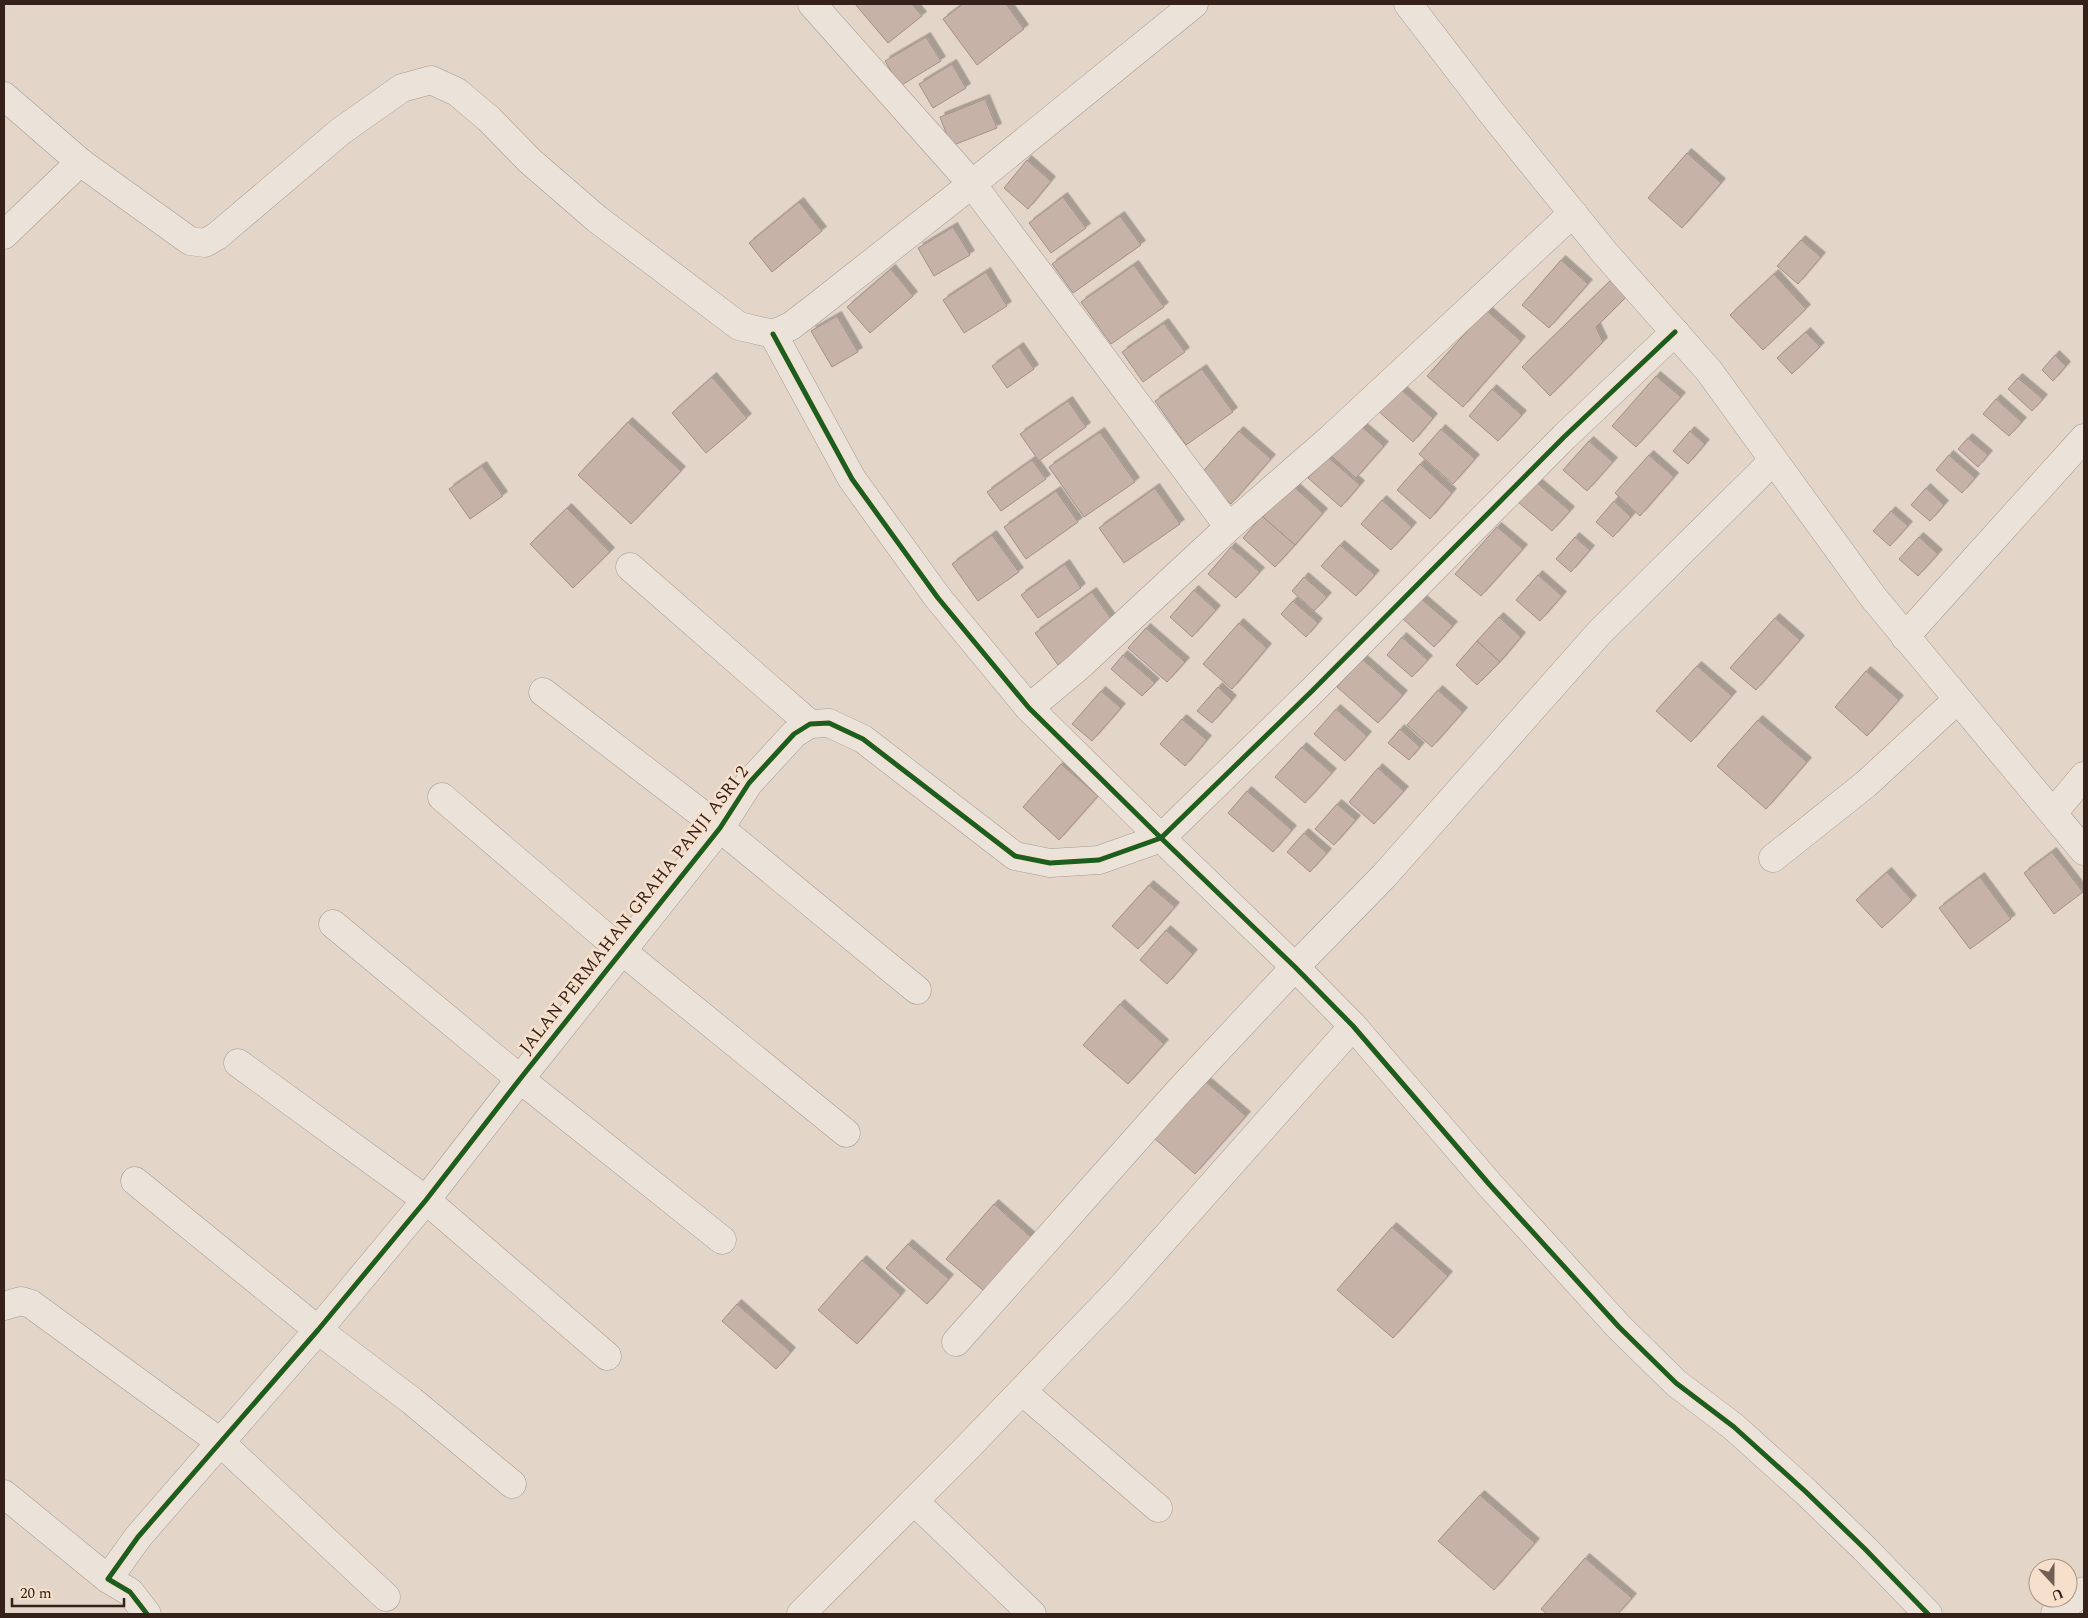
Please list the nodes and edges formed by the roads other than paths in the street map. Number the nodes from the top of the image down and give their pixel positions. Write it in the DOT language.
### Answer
graph roads {
  1 [pos="812,4"];
  2 [pos="1194,4"];
  3 [pos="1408,4"];
  4 [pos="4,96"];
  5 [pos="80,162"];
  6 [pos="972,184"];
  7 [pos="1573,213"];
  8 [pos="4,235"];
  9 [pos="1675,332"];
  10 [pos="773,334"];
  11 [pos="2084,438"];
  12 [pos="1773,461"];
  13 [pos="1229,528"];
  14 [pos="630,567"];
  15 [pos="1905,637"];
  16 [pos="543,692"];
  17 [pos="1957,700"];
  18 [pos="1029,708"];
  19 [pos="810,724"];
  20 [pos="2084,776"];
  21 [pos="442,797"];
  22 [pos="2053,814"];
  23 [pos="720,828"];
  24 [pos="1161,838"];
  25 [pos="2084,851"];
  26 [pos="1773,858"];
  27 [pos="333,924"];
  28 [pos="622,952"];
  29 [pos="1295,967"];
  30 [pos="917,990"];
  31 [pos="1352,1026"];
  32 [pos="238,1063"];
  33 [pos="520,1079"];
  34 [pos="846,1133"];
  35 [pos="135,1181"];
  36 [pos="426,1200"];
  37 [pos="722,1240"];
  38 [pos="4,1306"];
  39 [pos="318,1330"];
  40 [pos="956,1342"];
  41 [pos="607,1356"];
  42 [pos="1022,1391"];
  43 [pos="220,1442"];
  44 [pos="512,1484"];
  45 [pos="4,1494"];
  46 [pos="914,1501"];
  47 [pos="1158,1508"];
  48 [pos="108,1579"];
  49 [pos="2084,1591"];
  50 [pos="386,1597"];
  51 [pos="148,1614"];
  52 [pos="801,1614"];
  53 [pos="1032,1614"];
  54 [pos="1928,1614"];
  55 [pos="2055,1614"];
  1 -- 6 [label="street"];
  2 -- 6 [label="street"];
  3 -- 7 [label="street"];
  4 -- 5 [label="street"];
  5 -- 8 [label="street"];
  5 -- 10 [label="street"];
  6 -- 10 [label="street"];
  6 -- 13 [label="street"];
  7 -- 9 [label="street"];
  7 -- 13 [label="street"];
  9 -- 12 [label="street"];
  9 -- 24 [label="street"];
  10 -- 18 [label="street"];
  11 -- 15 [label="street"];
  12 -- 15 [label="street"];
  12 -- 29 [label="street"];
  13 -- 18 [label="street"];
  14 -- 19 [label="street"];
  15 -- 17 [label="street"];
  16 -- 23 [label="street, JALAN PERMAHAN GRAHA PANJI ASRI 2"];
  17 -- 22 [label="street"];
  17 -- 26 [label="street"];
  18 -- 24 [label="street"];
  19 -- 23 [label="street, JALAN PERMAHAN GRAHA PANJI ASRI 2"];
  19 -- 24 [label="street"];
  20 -- 22 [label="street"];
  21 -- 28 [label="street, JALAN PERMAHAN GRAHA PANJI ASRI 2"];
  22 -- 25 [label="street"];
  23 -- 28 [label="street, JALAN PERMAHAN GRAHA PANJI ASRI 2"];
  23 -- 30 [label="street, JALAN PERMAHAN GRAHA PANJI ASRI 2"];
  24 -- 29 [label="street"];
  27 -- 33 [label="street, JALAN PERMAHAN GRAHA PANJI ASRI 2"];
  28 -- 33 [label="street, JALAN PERMAHAN GRAHA PANJI ASRI 2"];
  28 -- 34 [label="street, JALAN PERMAHAN GRAHA PANJI ASRI 2"];
  29 -- 31 [label="street"];
  29 -- 40 [label="street"];
  31 -- 42 [label="street"];
  31 -- 54 [label="street"];
  32 -- 36 [label="street"];
  33 -- 36 [label="street, JALAN PERMAHAN GRAHA PANJI ASRI 2"];
  33 -- 37 [label="street, JALAN PERMAHAN GRAHA PANJI ASRI 2"];
  35 -- 39 [label="street"];
  36 -- 39 [label="street, JALAN PERMAHAN GRAHA PANJI ASRI 2"];
  36 -- 41 [label="street"];
  38 -- 43 [label="street"];
  39 -- 43 [label="street, JALAN PERMAHAN GRAHA PANJI ASRI 2"];
  39 -- 44 [label="street"];
  42 -- 46 [label="street"];
  42 -- 47 [label="street"];
  43 -- 48 [label="street, JALAN PERMAHAN GRAHA PANJI ASRI 2"];
  43 -- 50 [label="street"];
  45 -- 48 [label="street"];
  46 -- 52 [label="street"];
  46 -- 53 [label="street"];
  48 -- 51 [label="street"];
  49 -- 55 [label="street"];
}
